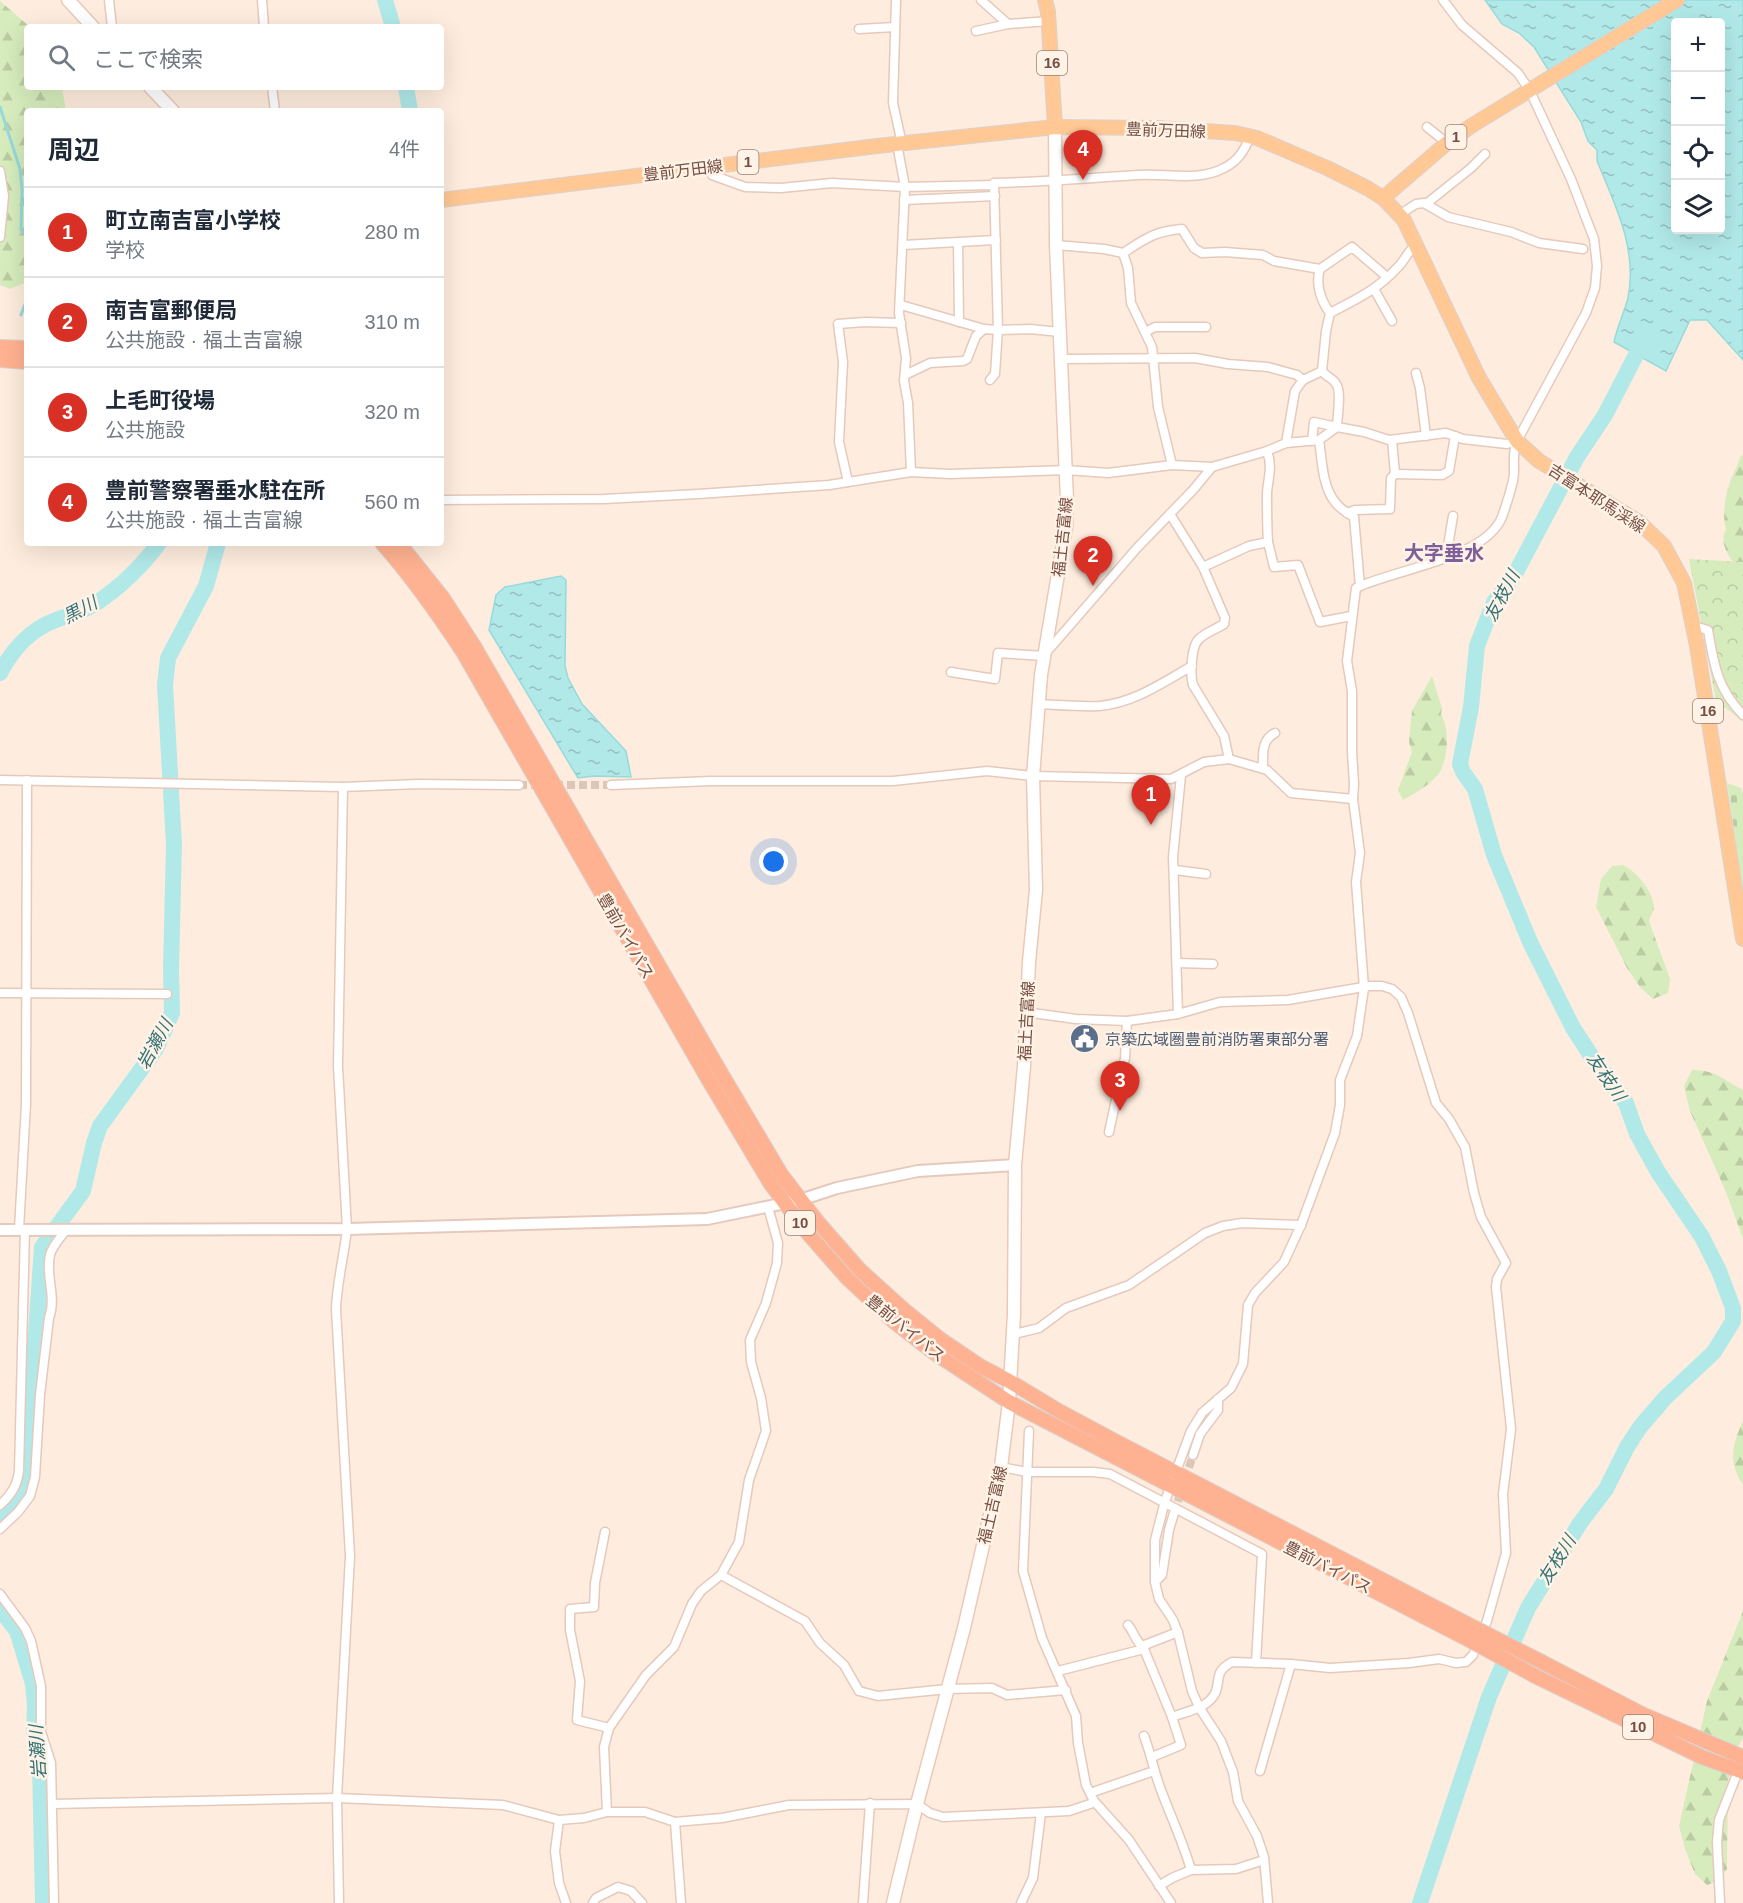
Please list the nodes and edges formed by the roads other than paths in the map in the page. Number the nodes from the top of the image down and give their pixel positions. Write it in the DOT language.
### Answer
graph roads {
  1 [pos="68,0"];
  2 [pos="109,0"];
  3 [pos="262,0"];
  4 [pos="896,0"];
  5 [pos="981,0"];
  6 [pos="1045,0"];
  7 [pos="1443,0"];
  8 [pos="1677,0"];
  9 [pos="1049,21"];
  10 [pos="90,24"];
  11 [pos="112,24"];
  12 [pos="264,24"];
  13 [pos="1008,24"];
  14 [pos="895,27"];
  15 [pos="860,29"];
  16 [pos="976,31"];
  17 [pos="1533,89"];
  18 [pos="153,90"];
  19 [pos="272,90"];
  20 [pos="170,108"];
  21 [pos="275,108"];
  22 [pos="1055,127"];
  23 [pos="1427,127"];
  24 [pos="1250,137"];
  25 [pos="1447,143"];
  26 [pos="899,144"];
  27 [pos="1485,154"];
  28 [pos="710,168"];
  29 [pos="0,171"];
  30 [pos="1056,182"];
  31 [pos="994,185"];
  32 [pos="905,187"];
  33 [pos="994,196"];
  34 [pos="1383,198"];
  35 [pos="444,200"];
  36 [pos="904,200"];
  37 [pos="1426,204"];
  38 [pos="1399,215"];
  39 [pos="0,237"];
  40 [pos="996,240"];
  41 [pos="958,242"];
  42 [pos="903,245"];
  43 [pos="1056,245"];
  44 [pos="1416,245"];
  45 [pos="1583,249"];
  46 [pos="1123,253"];
  47 [pos="1320,269"];
  48 [pos="1387,277"];
  49 [pos="1374,289"];
  50 [pos="901,305"];
  51 [pos="1330,313"];
  52 [pos="1392,321"];
  53 [pos="959,322"];
  54 [pos="901,324"];
  55 [pos="1206,327"];
  56 [pos="984,329"];
  57 [pos="998,330"];
  58 [pos="1060,332"];
  59 [pos="1145,332"];
  60 [pos="0,347"];
  61 [pos="24,348"];
  62 [pos="1153,358"];
  63 [pos="1061,359"];
  64 [pos="0,360"];
  65 [pos="24,362"];
  66 [pos="1322,371"];
  67 [pos="1416,373"];
  68 [pos="905,375"];
  69 [pos="990,380"];
  70 [pos="1303,380"];
  71 [pos="1336,427"];
  72 [pos="1426,436"];
  73 [pos="1455,436"];
  74 [pos="1315,440"];
  75 [pos="1392,440"];
  76 [pos="1517,441"];
  77 [pos="1286,443"];
  78 [pos="1268,451"];
  79 [pos="1172,465"];
  80 [pos="1212,467"];
  81 [pos="1066,470"];
  82 [pos="911,472"];
  83 [pos="1395,474"];
  84 [pos="848,482"];
  85 [pos="444,500"];
  86 [pos="1347,513"];
  87 [pos="1170,514"];
  88 [pos="1453,516"];
  89 [pos="1268,542"];
  90 [pos="384,546"];
  91 [pos="401,546"];
  92 [pos="1446,558"];
  93 [pos="1203,567"];
  94 [pos="1360,586"];
  95 [pos="1352,616"];
  96 [pos="1694,626"];
  97 [pos="1045,655"];
  98 [pos="1192,666"];
  99 [pos="951,672"];
  100 [pos="1039,704"];
  101 [pos="1743,715"];
  102 [pos="1275,733"];
  103 [pos="1229,759"];
  104 [pos="1263,768"];
  105 [pos="1181,775"];
  106 [pos="1033,776"];
  107 [pos="0,780"];
  108 [pos="27,780"];
  109 [pos="519,785"];
  110 [pos="611,785"];
  111 [pos="343,787"];
  112 [pos="1353,799"];
  113 [pos="1175,870"];
  114 [pos="1206,874"];
  115 [pos="1743,939"];
  116 [pos="1177,963"];
  117 [pos="1213,964"];
  118 [pos="1364,988"];
  119 [pos="0,993"];
  120 [pos="27,993"];
  121 [pos="167,994"];
  122 [pos="1025,1012"];
  123 [pos="1178,1014"];
  124 [pos="1127,1021"];
  125 [pos="1109,1132"];
  126 [pos="1015,1166"];
  127 [pos="800,1200"];
  128 [pos="784,1204"];
  129 [pos="768,1207"];
  130 [pos="1301,1225"];
  131 [pos="22,1229"];
  132 [pos="347,1229"];
  133 [pos="0,1230"];
  134 [pos="62,1230"];
  135 [pos="1014,1334"];
  136 [pos="1009,1381"];
  137 [pos="1218,1399"];
  138 [pos="1010,1402"];
  139 [pos="1029,1431"];
  140 [pos="1193,1455"];
  141 [pos="1001,1467"];
  142 [pos="1176,1471"];
  143 [pos="1027,1472"];
  144 [pos="1171,1486"];
  145 [pos="1164,1501"];
  146 [pos="0,1505"];
  147 [pos="1174,1513"];
  148 [pos="0,1529"];
  149 [pos="605,1532"];
  150 [pos="721,1575"];
  151 [pos="1155,1582"];
  152 [pos="0,1594"];
  153 [pos="1128,1625"];
  154 [pos="1178,1632"];
  155 [pos="1476,1636"];
  156 [pos="1143,1648"];
  157 [pos="1256,1663"];
  158 [pos="1291,1664"];
  159 [pos="1058,1671"];
  160 [pos="947,1689"];
  161 [pos="1066,1690"];
  162 [pos="1199,1707"];
  163 [pos="1172,1717"];
  164 [pos="609,1728"];
  165 [pos="1144,1736"];
  166 [pos="1152,1757"];
  167 [pos="1742,1765"];
  168 [pos="1154,1771"];
  169 [pos="1260,1771"];
  170 [pos="1090,1793"];
  171 [pos="337,1798"];
  172 [pos="870,1803"];
  173 [pos="917,1803"];
  174 [pos="52,1804"];
  175 [pos="1090,1804"];
  176 [pos="606,1812"];
  177 [pos="1041,1813"];
  178 [pos="559,1820"];
  179 [pos="675,1822"];
  180 [pos="1264,1860"];
  181 [pos="1191,1870"];
  182 [pos="1159,1886"];
  183 [pos="54,1903"];
  184 [pos="339,1903"];
  185 [pos="567,1903"];
  186 [pos="593,1903"];
  187 [pos="642,1903"];
  188 [pos="681,1903"];
  189 [pos="863,1903"];
  190 [pos="893,1903"];
  191 [pos="1021,1903"];
  192 [pos="1172,1903"];
  193 [pos="1268,1903"];
  194 [pos="1720,1903"];
  1 -- 10 [label="main road"];
  2 -- 11 [label="street"];
  3 -- 12 [label="street"];
  4 -- 14 [label="street"];
  5 -- 13 [label="street"];
  6 -- 9 [label="main road, 16"];
  7 -- 17 [label="street"];
  8 -- 17 [label="main road, 1"];
  9 -- 13 [label="street"];
  9 -- 22 [label="main road, 16"];
  13 -- 16 [label="street"];
  14 -- 15 [label="street"];
  14 -- 26 [label="street"];
  17 -- 25 [label="main road, 1"];
  17 -- 76 [label="street"];
  18 -- 20 [label="main road"];
  19 -- 21 [label="street"];
  22 -- 24 [label="main road, 豊前万田線 / 1"];
  22 -- 26 [label="main road, 豊前万田線 / 1"];
  22 -- 30 [label="main road, 福土吉富線"];
  23 -- 25 [label="street"];
  24 -- 30 [label="street"];
  24 -- 34 [label="main road, 豊前万田線 / 1"];
  25 -- 34 [label="main road, 1"];
  26 -- 28 [label="main road, 豊前万田線 / 1"];
  26 -- 32 [label="street"];
  27 -- 37 [label="street"];
  28 -- 32 [label="street"];
  28 -- 35 [label="main road, 豊前万田線 / 1"];
  29 -- 39 [label="street"];
  30 -- 31 [label="street"];
  30 -- 43 [label="main road, 福土吉富線"];
  31 -- 32 [label="street"];
  31 -- 33 [label="street"];
  32 -- 36 [label="street"];
  33 -- 36 [label="street"];
  33 -- 40 [label="street"];
  34 -- 38 [label="main road, 吉富本耶馬渓線 / 16"];
  36 -- 42 [label="street"];
  37 -- 38 [label="street"];
  37 -- 45 [label="street"];
  38 -- 44 [label="main road, 吉富本耶馬渓線 / 16"];
  40 -- 41 [label="street"];
  40 -- 57 [label="street"];
  41 -- 42 [label="street"];
  41 -- 53 [label="street"];
  42 -- 50 [label="street"];
  43 -- 46 [label="street"];
  43 -- 58 [label="main road, 福土吉富線"];
  44 -- 48 [label="street"];
  44 -- 76 [label="main road, 吉富本耶馬渓線 / 16"];
  46 -- 47 [label="street"];
  46 -- 59 [label="street"];
  47 -- 48 [label="street"];
  47 -- 51 [label="street"];
  48 -- 49 [label="street"];
  49 -- 51 [label="street"];
  49 -- 52 [label="street"];
  50 -- 53 [label="street"];
  50 -- 54 [label="street"];
  51 -- 66 [label="street"];
  53 -- 56 [label="street"];
  54 -- 68 [label="street"];
  54 -- 84 [label="street"];
  55 -- 59 [label="street"];
  56 -- 57 [label="street"];
  56 -- 68 [label="street"];
  57 -- 58 [label="street"];
  57 -- 69 [label="street"];
  58 -- 63 [label="main road, 福土吉富線"];
  59 -- 62 [label="street"];
  60 -- 61 [label="highway"];
  62 -- 63 [label="street"];
  62 -- 70 [label="street"];
  62 -- 79 [label="street"];
  63 -- 81 [label="main road, 福土吉富線"];
  64 -- 65 [label="highway"];
  66 -- 70 [label="street"];
  66 -- 71 [label="street"];
  67 -- 72 [label="street"];
  68 -- 82 [label="street"];
  70 -- 77 [label="street"];
  71 -- 74 [label="street"];
  71 -- 74 [label="street"];
  71 -- 75 [label="street"];
  72 -- 73 [label="street"];
  72 -- 75 [label="street"];
  73 -- 76 [label="street"];
  73 -- 83 [label="street"];
  74 -- 77 [label="street"];
  74 -- 86 [label="street"];
  75 -- 83 [label="street"];
  76 -- 92 [label="street"];
  76 -- 96 [label="main road, 吉富本耶馬渓線 / 16"];
  77 -- 78 [label="street"];
  78 -- 80 [label="street"];
  78 -- 89 [label="street"];
  79 -- 80 [label="street"];
  79 -- 81 [label="street"];
  80 -- 87 [label="street"];
  81 -- 82 [label="street"];
  81 -- 97 [label="main road, 福土吉富線"];
  82 -- 84 [label="street"];
  83 -- 86 [label="street"];
  84 -- 85 [label="street"];
  86 -- 94 [label="street"];
  87 -- 93 [label="street"];
  87 -- 97 [label="street"];
  88 -- 92 [label="street"];
  89 -- 93 [label="street"];
  89 -- 95 [label="street"];
  90 -- 128 [label="highway, 豊前バイパス / 10"];
  91 -- 127 [label="highway, 豊前バイパス / 10"];
  92 -- 94 [label="street"];
  93 -- 98 [label="street"];
  94 -- 95 [label="street"];
  95 -- 112 [label="street"];
  96 -- 101 [label="street"];
  96 -- 115 [label="main road, 吉富本耶馬渓線 / 16"];
  97 -- 99 [label="street"];
  97 -- 100 [label="main road, 福土吉富線"];
  98 -- 100 [label="street"];
  98 -- 103 [label="street"];
  100 -- 106 [label="main road, 福土吉富線"];
  102 -- 104 [label="street"];
  103 -- 104 [label="street"];
  103 -- 105 [label="street"];
  104 -- 112 [label="street"];
  105 -- 106 [label="street"];
  105 -- 113 [label="street"];
  106 -- 110 [label="street"];
  106 -- 122 [label="main road, 福土吉富線"];
  107 -- 108 [label="street"];
  108 -- 111 [label="street"];
  108 -- 120 [label="street"];
  109 -- 111 [label="street"];
  111 -- 132 [label="street"];
  112 -- 118 [label="street"];
  113 -- 114 [label="street"];
  113 -- 116 [label="street"];
  116 -- 117 [label="street"];
  116 -- 123 [label="street"];
  118 -- 123 [label="street"];
  118 -- 130 [label="street"];
  118 -- 158 [label="street"];
  119 -- 120 [label="street"];
  120 -- 121 [label="street"];
  120 -- 131 [label="street"];
  122 -- 124 [label="street"];
  122 -- 126 [label="main road, 福土吉富線"];
  123 -- 124 [label="street"];
  124 -- 125 [label="street"];
  126 -- 127 [label="street"];
  126 -- 135 [label="main road, 福土吉富線"];
  127 -- 128 [label="street"];
  127 -- 136 [label="highway, 豊前バイパス / 10"];
  128 -- 129 [label="street"];
  128 -- 138 [label="highway, 豊前バイパス / 10"];
  129 -- 132 [label="street"];
  129 -- 150 [label="street"];
  130 -- 135 [label="street"];
  130 -- 137 [label="street"];
  131 -- 133 [label="street"];
  131 -- 134 [label="street"];
  131 -- 146 [label="street"];
  132 -- 134 [label="street"];
  132 -- 171 [label="street"];
  134 -- 148 [label="street"];
  135 -- 136 [label="main road, 福土吉富線"];
  136 -- 138 [label="main road, 福土吉富線"];
  136 -- 142 [label="highway, 豊前バイパス / 10"];
  137 -- 140 [label="street"];
  137 -- 142 [label="street"];
  138 -- 141 [label="main road, 福土吉富線"];
  138 -- 144 [label="highway, 豊前バイパス / 10"];
  139 -- 143 [label="street"];
  141 -- 143 [label="street"];
  141 -- 160 [label="main road, 福土吉富線"];
  142 -- 144 [label="street"];
  142 -- 155 [label="highway, 豊前バイパス / 10"];
  143 -- 145 [label="street"];
  143 -- 159 [label="street"];
  144 -- 145 [label="street"];
  144 -- 155 [label="highway, 豊前バイパス / 10"];
  145 -- 151 [label="street"];
  145 -- 157 [label="street"];
  147 -- 151 [label="street"];
  149 -- 164 [label="street"];
  150 -- 160 [label="street"];
  150 -- 164 [label="street"];
  151 -- 154 [label="street"];
  152 -- 174 [label="street"];
  153 -- 156 [label="street"];
  154 -- 156 [label="street"];
  154 -- 162 [label="street"];
  155 -- 167 [label="highway, 豊前バイパス / 10, bridge"];
  155 -- 167 [label="highway, 豊前バイパス / 10, bridge"];
  156 -- 159 [label="street"];
  156 -- 163 [label="street"];
  157 -- 158 [label="street"];
  157 -- 162 [label="street"];
  158 -- 169 [label="street"];
  159 -- 161 [label="street"];
  160 -- 161 [label="street"];
  160 -- 173 [label="main road, 福土吉富線"];
  161 -- 170 [label="street"];
  162 -- 163 [label="street"];
  162 -- 180 [label="street"];
  163 -- 166 [label="street"];
  164 -- 176 [label="street"];
  165 -- 166 [label="street"];
  166 -- 168 [label="street"];
  167 -- 194 [label="street"];
  168 -- 170 [label="street"];
  168 -- 181 [label="street"];
  170 -- 182 [label="street"];
  171 -- 174 [label="street"];
  171 -- 178 [label="street"];
  171 -- 184 [label="street"];
  172 -- 173 [label="street"];
  172 -- 179 [label="street"];
  172 -- 189 [label="street"];
  173 -- 177 [label="street"];
  173 -- 190 [label="main road, 福土吉富線"];
  174 -- 183 [label="street"];
  175 -- 177 [label="street"];
  176 -- 178 [label="street"];
  176 -- 179 [label="street"];
  177 -- 191 [label="street"];
  178 -- 185 [label="street"];
  179 -- 188 [label="street"];
  180 -- 181 [label="street"];
  180 -- 193 [label="street"];
  181 -- 182 [label="street"];
  182 -- 192 [label="street"];
  186 -- 187 [label="street"];
}
